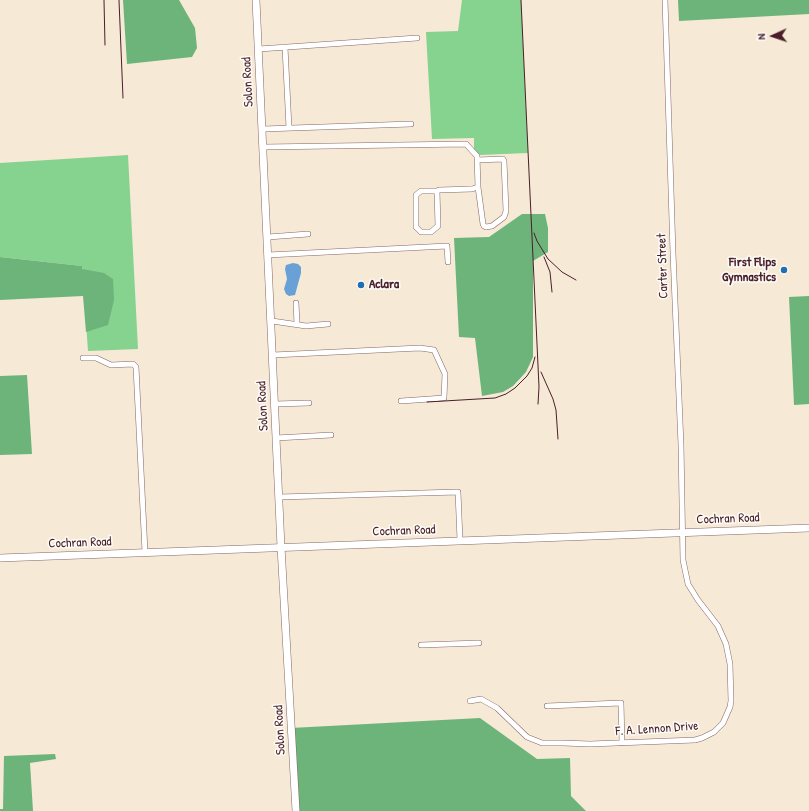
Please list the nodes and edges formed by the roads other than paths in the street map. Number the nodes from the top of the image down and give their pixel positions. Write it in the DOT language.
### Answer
graph roads {
  1 [pos="256,0"];
  2 [pos="665,0"];
  3 [pos="417,38"];
  4 [pos="285,47"];
  5 [pos="259,49"];
  6 [pos="411,124"];
  7 [pos="289,128"];
  8 [pos="263,129"];
  9 [pos="264,147"];
  10 [pos="477,160"];
  11 [pos="478,187"];
  12 [pos="437,191"];
  13 [pos="308,234"];
  14 [pos="268,237"];
  15 [pos="268,255"];
  16 [pos="448,262"];
  17 [pos="296,303"];
  18 [pos="272,321"];
  19 [pos="297,324"];
  20 [pos="328,324"];
  21 [pos="273,355"];
  22 [pos="83,358"];
  23 [pos="401,401"];
  24 [pos="309,403"];
  25 [pos="275,404"];
  26 [pos="331,435"];
  27 [pos="276,438"];
  28 [pos="279,497"];
  29 [pos="809,528"];
  30 [pos="682,532"];
  31 [pos="460,540"];
  32 [pos="281,547"];
  33 [pos="145,552"];
  34 [pos="0,558"];
  35 [pos="479,643"];
  36 [pos="421,645"];
  37 [pos="470,701"];
  38 [pos="547,706"];
  39 [pos="622,743"];
  40 [pos="296,811"];
  1 -- 5 [label="street, Solon Road"];
  2 -- 30 [label="street, Carter Street"];
  3 -- 4 [label="street"];
  4 -- 5 [label="street"];
  4 -- 7 [label="street"];
  5 -- 8 [label="street, Solon Road"];
  6 -- 7 [label="street"];
  7 -- 8 [label="street"];
  8 -- 9 [label="street, Solon Road"];
  9 -- 10 [label="street"];
  9 -- 14 [label="street, Solon Road"];
  10 -- 11 [label="street"];
  10 -- 11 [label="street"];
  11 -- 12 [label="street"];
  12 -- 12 [label="street"];
  13 -- 14 [label="street"];
  14 -- 15 [label="street, Solon Road"];
  15 -- 16 [label="street"];
  15 -- 18 [label="street, Solon Road"];
  17 -- 19 [label="street"];
  18 -- 19 [label="street"];
  18 -- 21 [label="street, Solon Road"];
  19 -- 20 [label="street"];
  21 -- 23 [label="street"];
  21 -- 25 [label="street, Solon Road"];
  22 -- 33 [label="street"];
  24 -- 25 [label="street"];
  25 -- 27 [label="street, Solon Road"];
  26 -- 27 [label="street"];
  27 -- 28 [label="street, Solon Road"];
  28 -- 31 [label="street"];
  28 -- 32 [label="street, Solon Road"];
  29 -- 30 [label="street, Cochran Road"];
  30 -- 31 [label="street, Cochran Road"];
  30 -- 39 [label="street, F. A. Lennon Drive"];
  31 -- 32 [label="street, Cochran Road"];
  32 -- 33 [label="street, Cochran Road"];
  32 -- 40 [label="street, Solon Road"];
  33 -- 34 [label="street, Cochran Road"];
  35 -- 36 [label="street"];
  37 -- 39 [label="street, F. A. Lennon Drive"];
  38 -- 39 [label="street"];
}
